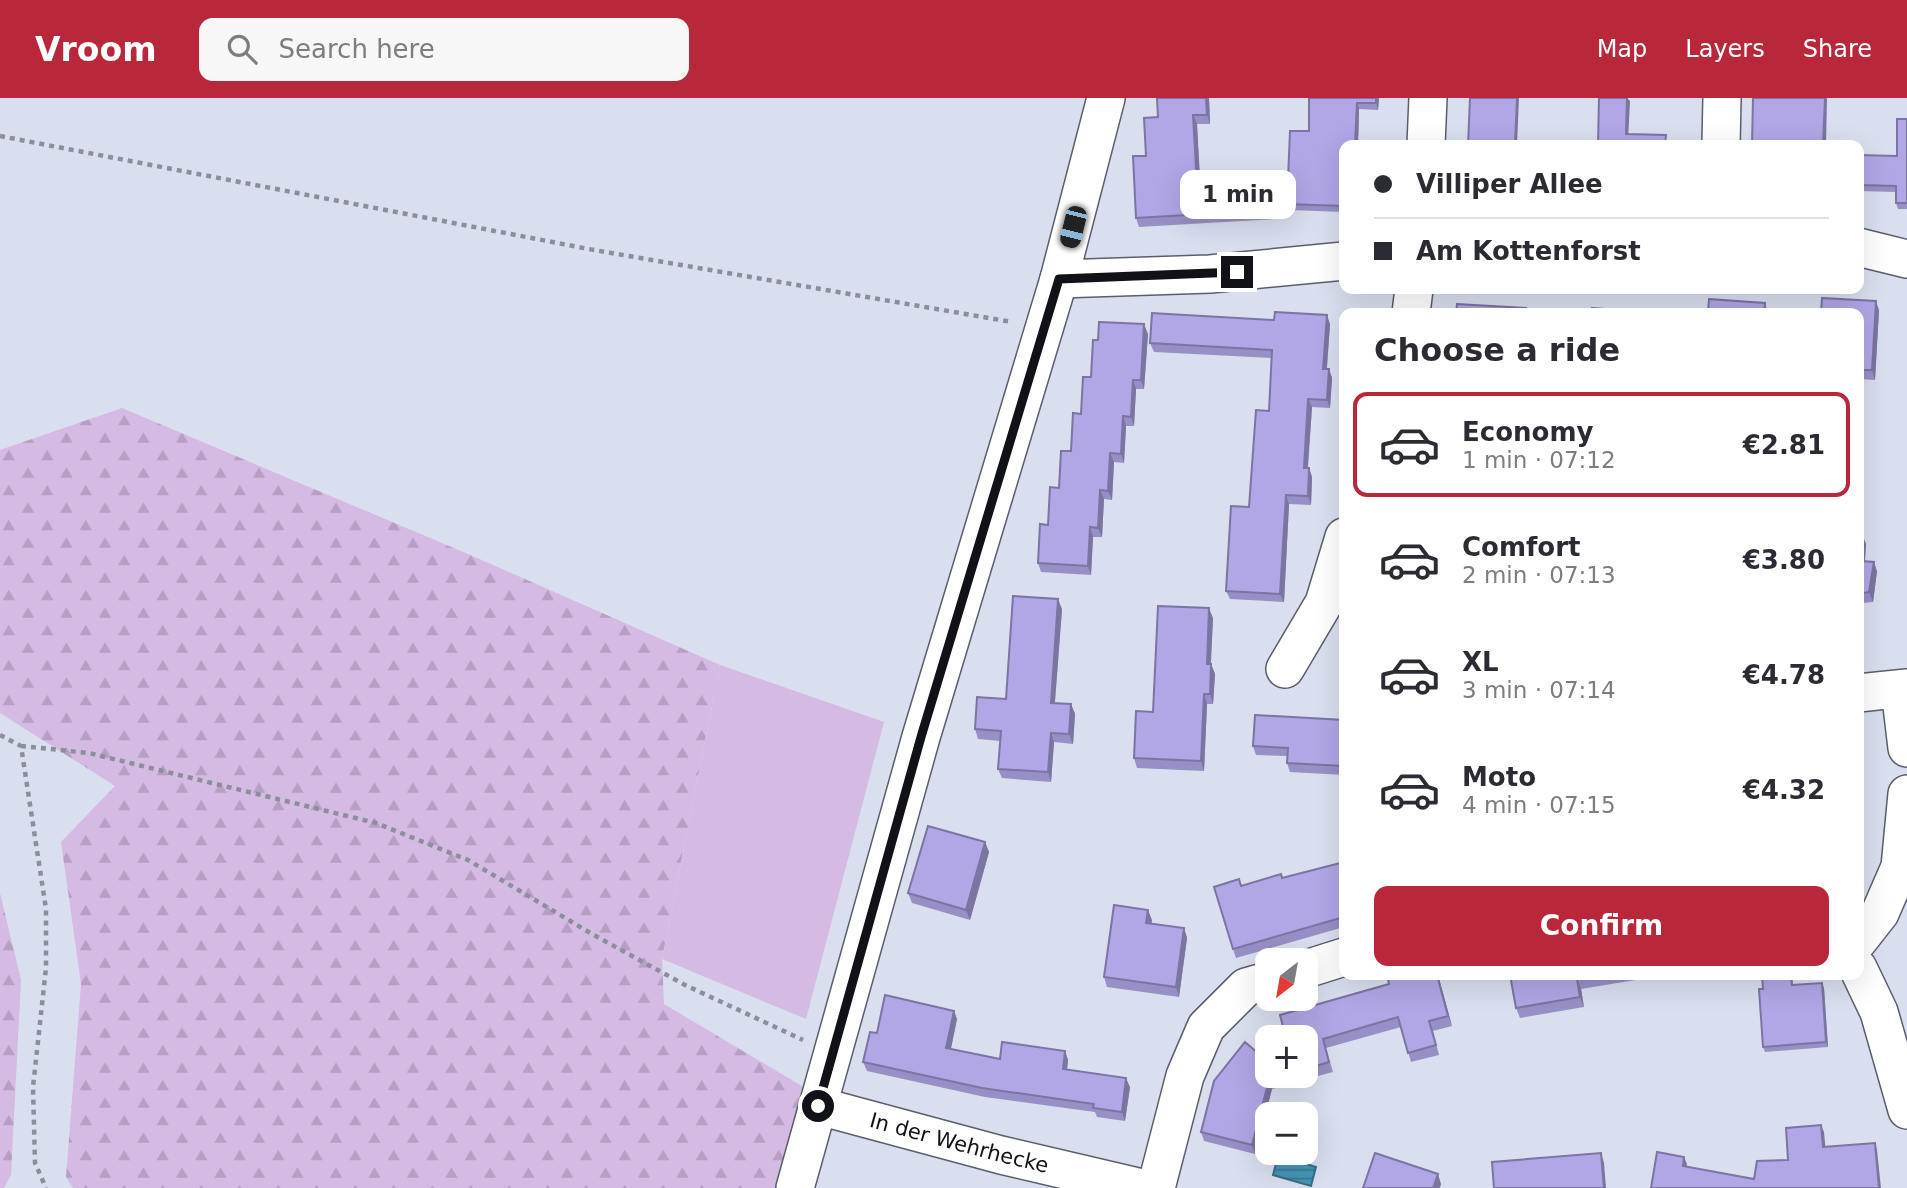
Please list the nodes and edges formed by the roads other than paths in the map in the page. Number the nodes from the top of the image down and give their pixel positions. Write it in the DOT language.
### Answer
graph roads {
  1 [pos="1106,98"];
  2 [pos="1428,98"];
  3 [pos="1722,98"];
  4 [pos="1426,140"];
  5 [pos="1721,140"];
  6 [pos="1864,248"];
  7 [pos="1907,259"];
  8 [pos="1339,261"];
  9 [pos="1059,279"];
  10 [pos="1339,554"];
  11 [pos="1285,669"];
  12 [pos="1904,689"];
  13 [pos="1864,692"];
  14 [pos="1907,748"];
  15 [pos="1907,793"];
  16 [pos="1864,934"];
  17 [pos="1339,959"];
  18 [pos="1318,965"];
  19 [pos="1864,980"];
  20 [pos="1255,984"];
  21 [pos="818,1106"];
  22 [pos="1907,1110"];
  23 [pos="795,1188"];
  24 [pos="1142,1188"];
  25 [pos="1156,1188"];
  1 -- 9 [label="street"];
  2 -- 4 [label="street"];
  3 -- 5 [label="street"];
  6 -- 7 [label="street"];
  8 -- 9 [label="street"];
  9 -- 21 [label="street"];
  10 -- 11 [label="street"];
  12 -- 13 [label="street"];
  12 -- 14 [label="street"];
  15 -- 16 [label="street"];
  17 -- 18 [label="street"];
  19 -- 22 [label="street"];
  20 -- 25 [label="street"];
  21 -- 23 [label="street"];
  21 -- 24 [label="street, In der Wehrhecke"];
}
